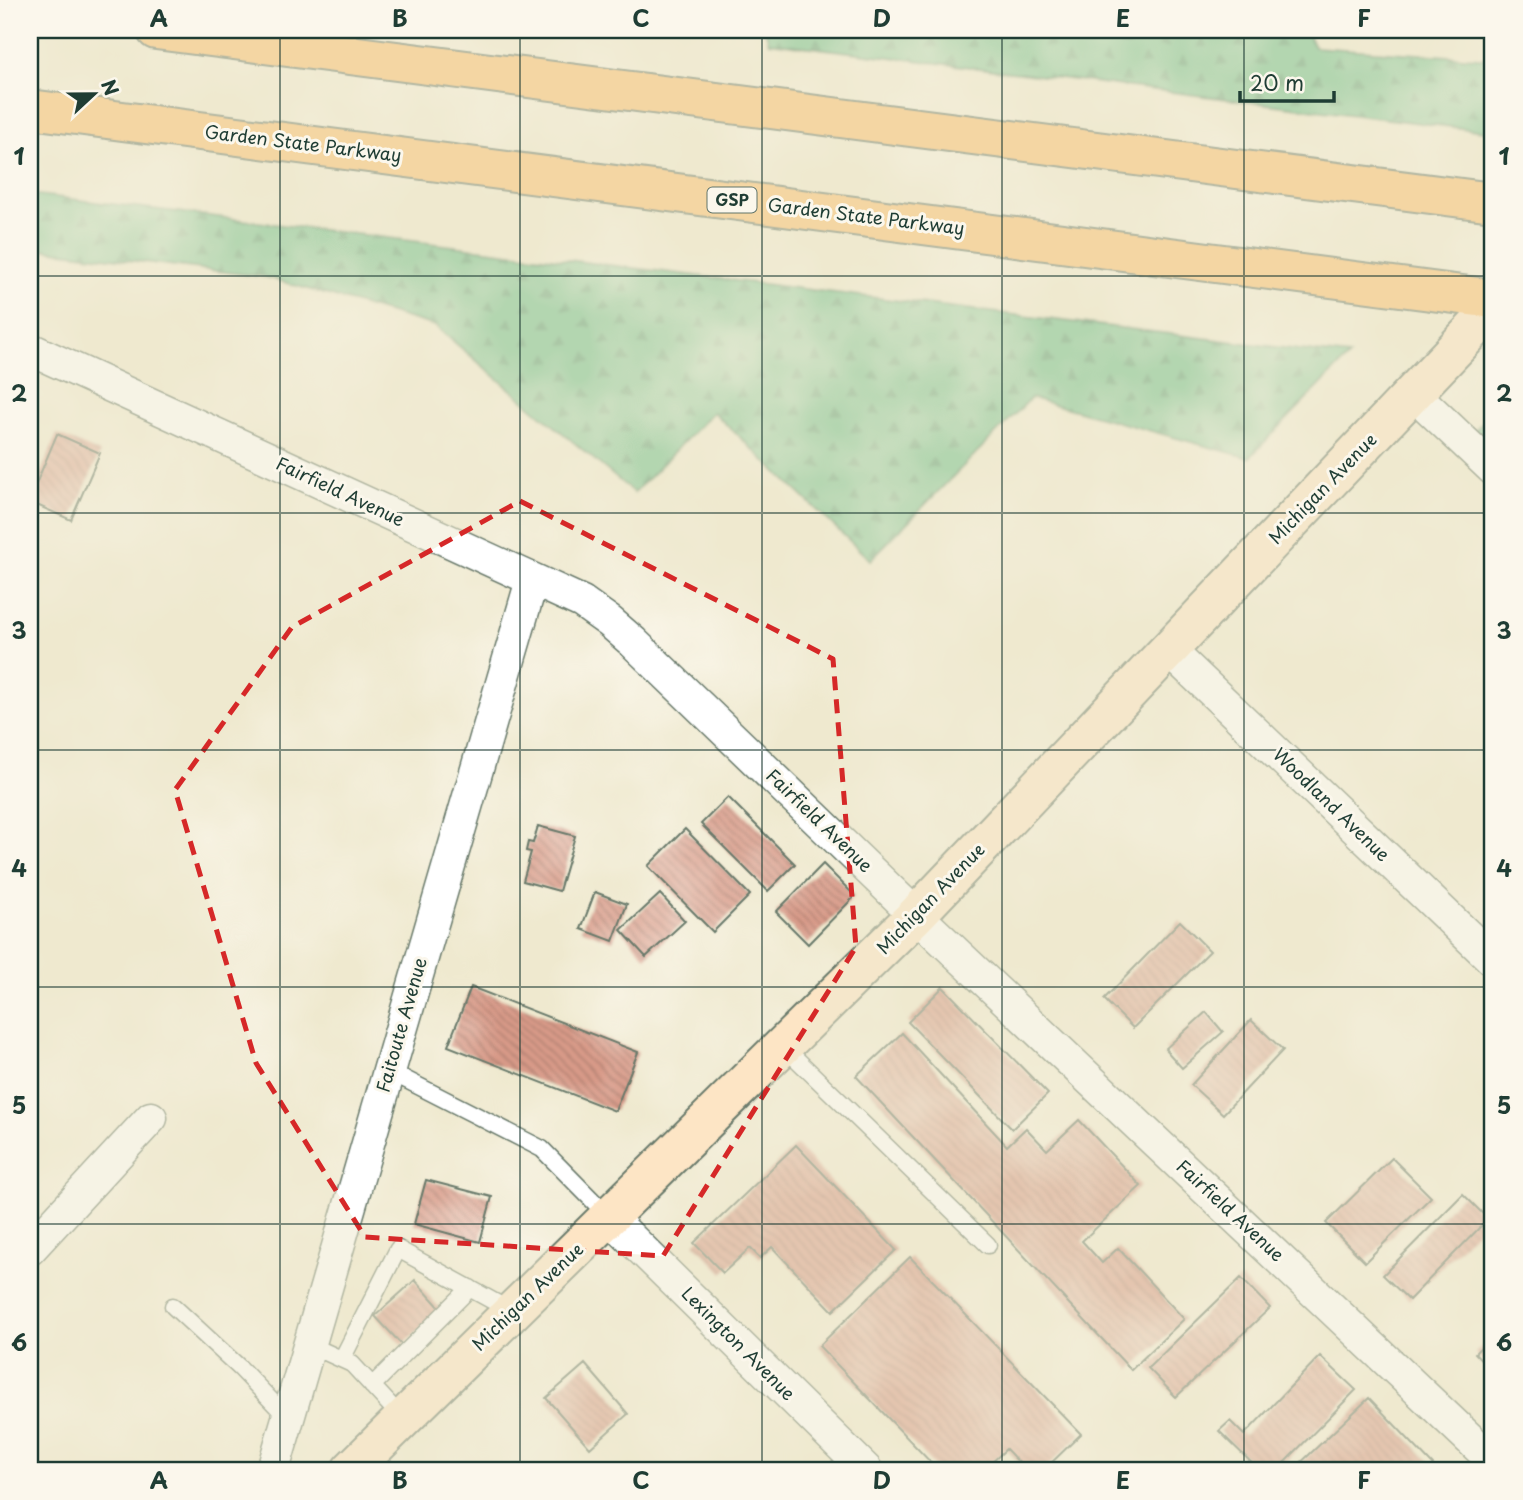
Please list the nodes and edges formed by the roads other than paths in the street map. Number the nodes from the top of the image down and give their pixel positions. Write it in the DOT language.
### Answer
graph roads {
  1 [pos="156,30"];
  2 [pos="30,109"];
  3 [pos="1493,202"];
  4 [pos="1493,299"];
  5 [pos="1493,309"];
  6 [pos="30,349"];
  7 [pos="1414,394"];
  8 [pos="1493,469"];
  9 [pos="532,580"];
  10 [pos="1170,650"];
  11 [pos="916,915"];
  12 [pos="1493,960"];
  13 [pos="783,1046"];
  14 [pos="389,1071"];
  15 [pos="151,1118"];
  16 [pos="609,1217"];
  17 [pos="988,1245"];
  18 [pos="30,1249"];
  19 [pos="470,1288"];
  20 [pos="173,1306"];
  21 [pos="513,1312"];
  22 [pos="310,1345"];
  23 [pos="341,1359"];
  24 [pos="372,1386"];
  25 [pos="288,1418"];
  26 [pos="403,1419"];
  27 [pos="1493,1461"];
  28 [pos="273,1470"];
  29 [pos="351,1470"];
  30 [pos="866,1470"];
  1 -- 3 [label="highway"];
  2 -- 4 [label="highway, Garden State Parkway / GSP"];
  5 -- 7 [label="street, Michigan Avenue"];
  6 -- 9 [label="street, Fairfield Avenue"];
  7 -- 8 [label="street"];
  7 -- 10 [label="street, Michigan Avenue"];
  9 -- 11 [label="street, Fairfield Avenue"];
  9 -- 14 [label="street, Faitoute Avenue"];
  10 -- 11 [label="street, Michigan Avenue"];
  10 -- 12 [label="street, Woodland Avenue"];
  11 -- 13 [label="street, Michigan Avenue"];
  11 -- 27 [label="street, Fairfield Avenue"];
  13 -- 16 [label="street, Michigan Avenue"];
  13 -- 17 [label="lane"];
  14 -- 16 [label="lane"];
  14 -- 22 [label="street, Faitoute Avenue"];
  15 -- 18 [label="street"];
  16 -- 21 [label="street, Michigan Avenue"];
  16 -- 30 [label="street, Lexington Avenue"];
  19 -- 21 [label="lane"];
  19 -- 23 [label="lane"];
  19 -- 24 [label="lane"];
  20 -- 25 [label="lane"];
  21 -- 26 [label="street, Michigan Avenue"];
  22 -- 23 [label="lane"];
  22 -- 25 [label="street, Faitoute Avenue"];
  23 -- 24 [label="lane"];
  24 -- 26 [label="lane"];
  25 -- 28 [label="street, Faitoute Avenue"];
  26 -- 29 [label="street, Michigan Avenue"];
}
